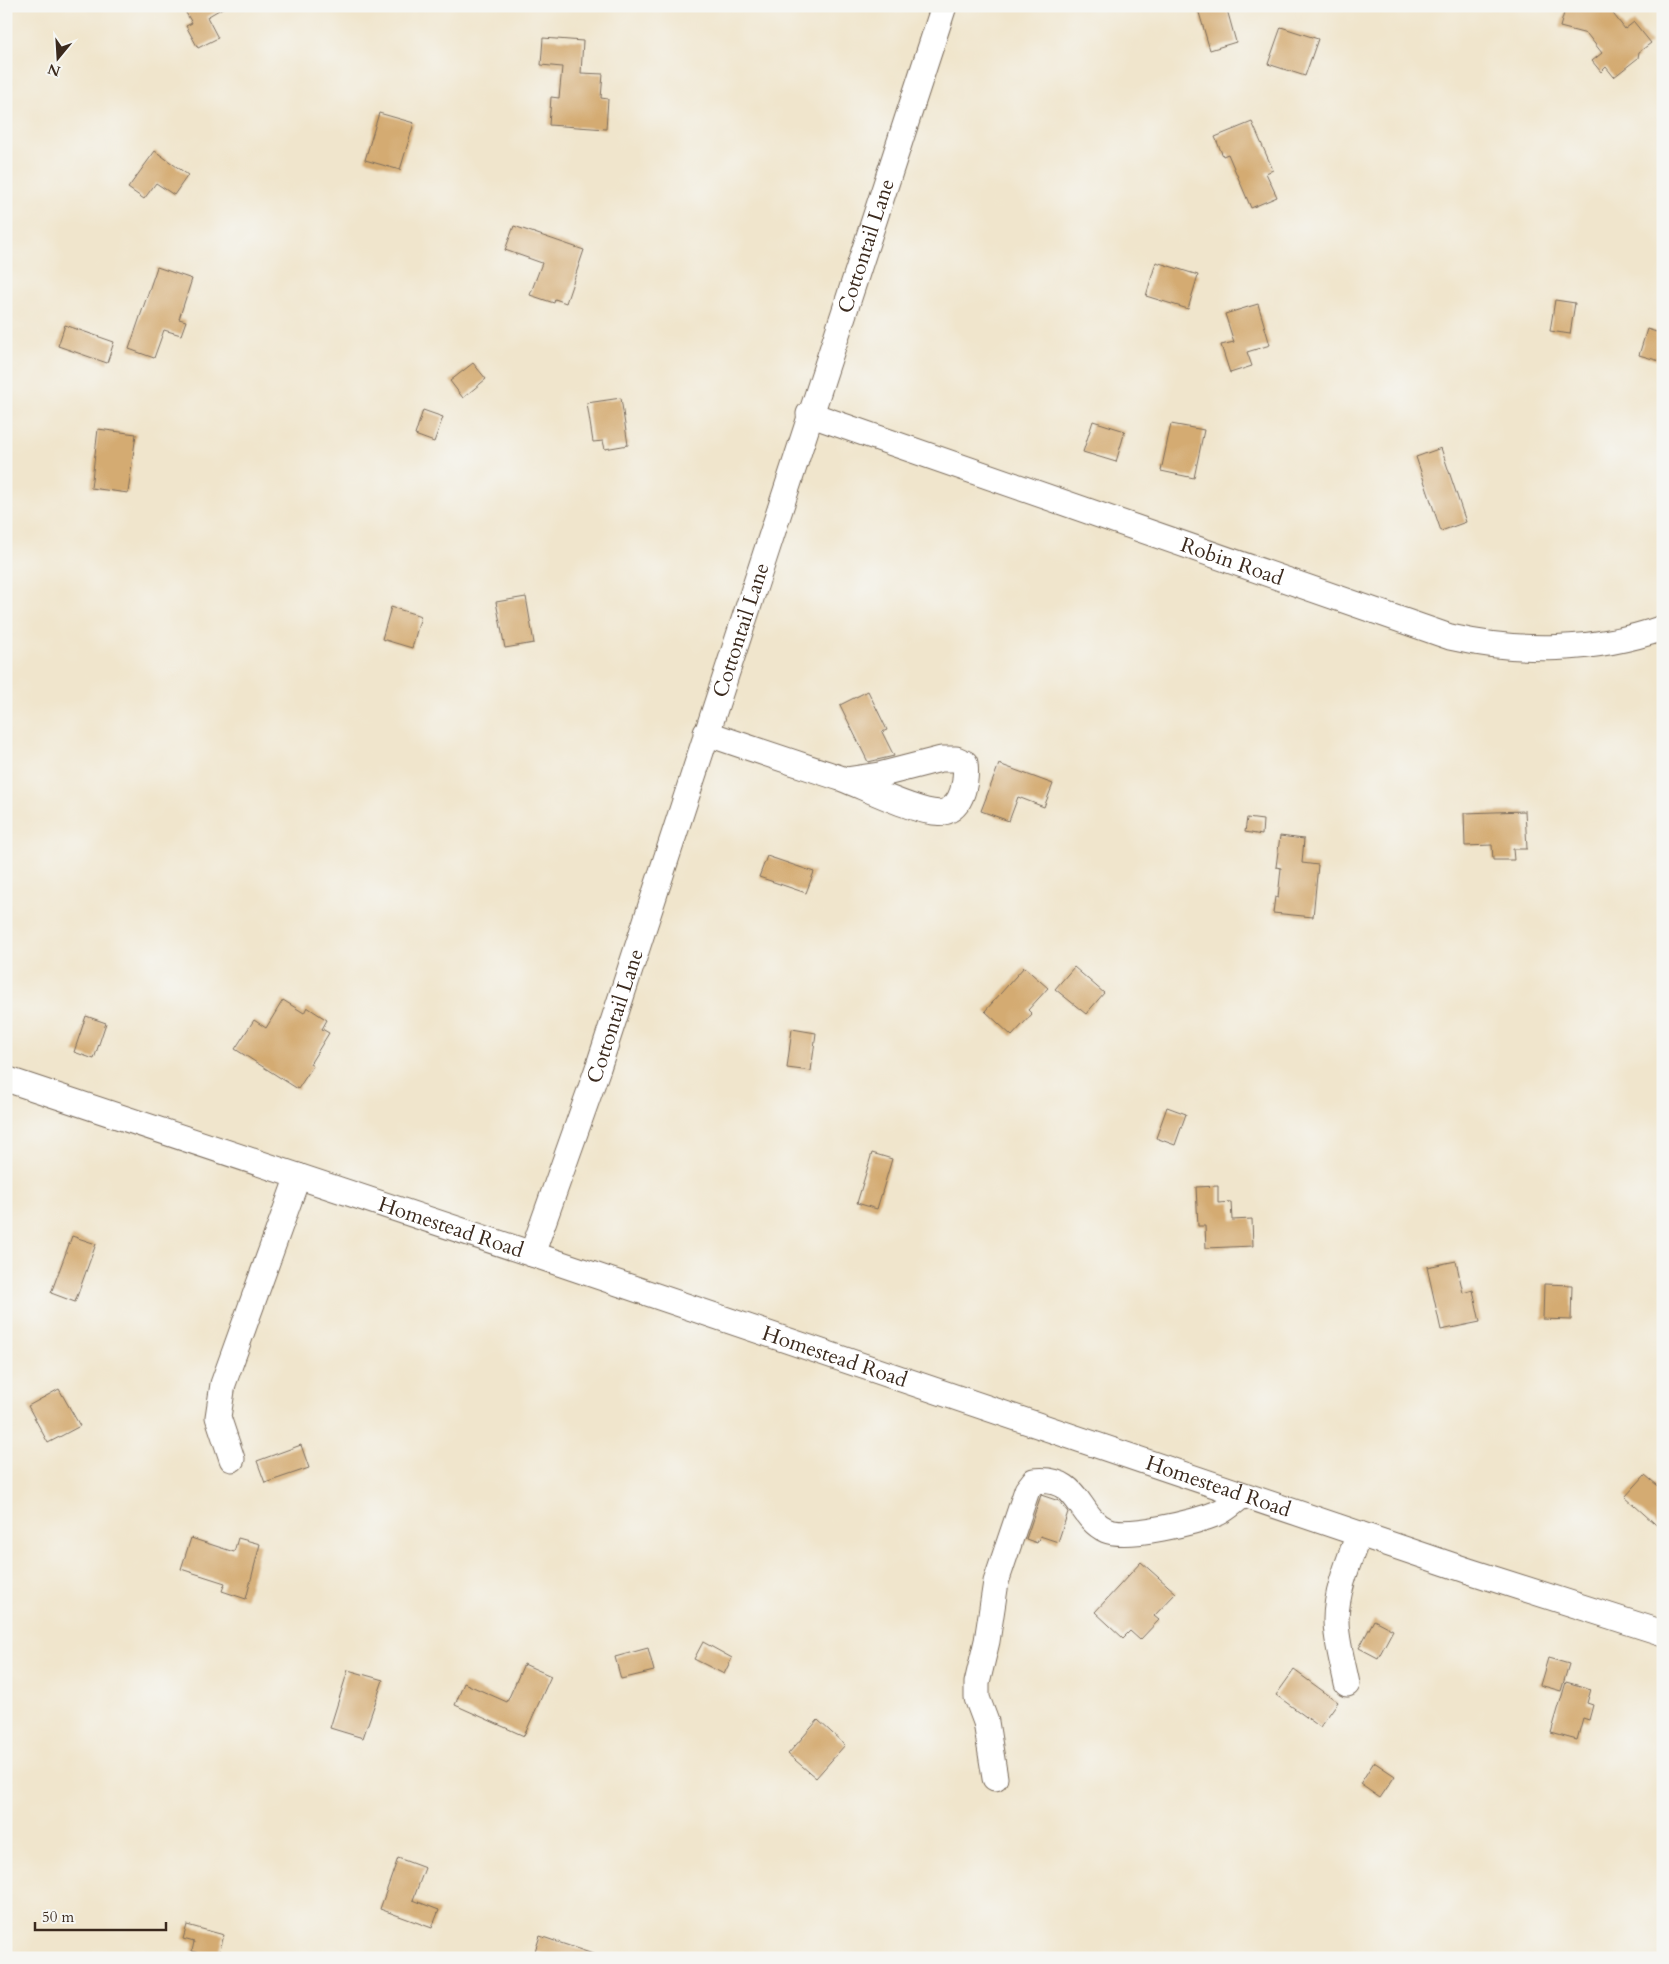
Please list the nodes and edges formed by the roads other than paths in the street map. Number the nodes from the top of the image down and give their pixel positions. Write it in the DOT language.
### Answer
graph roads {
  1 [pos="944,6"];
  2 [pos="810,414"];
  3 [pos="1663,628"];
  4 [pos="706,733"];
  5 [pos="846,780"];
  6 [pos="6,1079"];
  7 [pos="298,1176"];
  8 [pos="532,1254"];
  9 [pos="232,1459"];
  10 [pos="1243,1495"];
  11 [pos="1359,1534"];
  12 [pos="1663,1634"];
  13 [pos="1347,1684"];
  14 [pos="995,1778"];
  1 -- 2 [label="street, Cottontail Lane"];
  2 -- 3 [label="street, Robin Road"];
  2 -- 4 [label="street, Cottontail Lane"];
  4 -- 5 [label="street"];
  4 -- 8 [label="street, Cottontail Lane"];
  6 -- 7 [label="street, Homestead Road"];
  7 -- 8 [label="street, Homestead Road"];
  7 -- 9 [label="street"];
  8 -- 10 [label="street, Homestead Road"];
  10 -- 11 [label="street, Homestead Road"];
  10 -- 14 [label="street"];
  11 -- 12 [label="street, Homestead Road"];
  11 -- 13 [label="street"];
}
